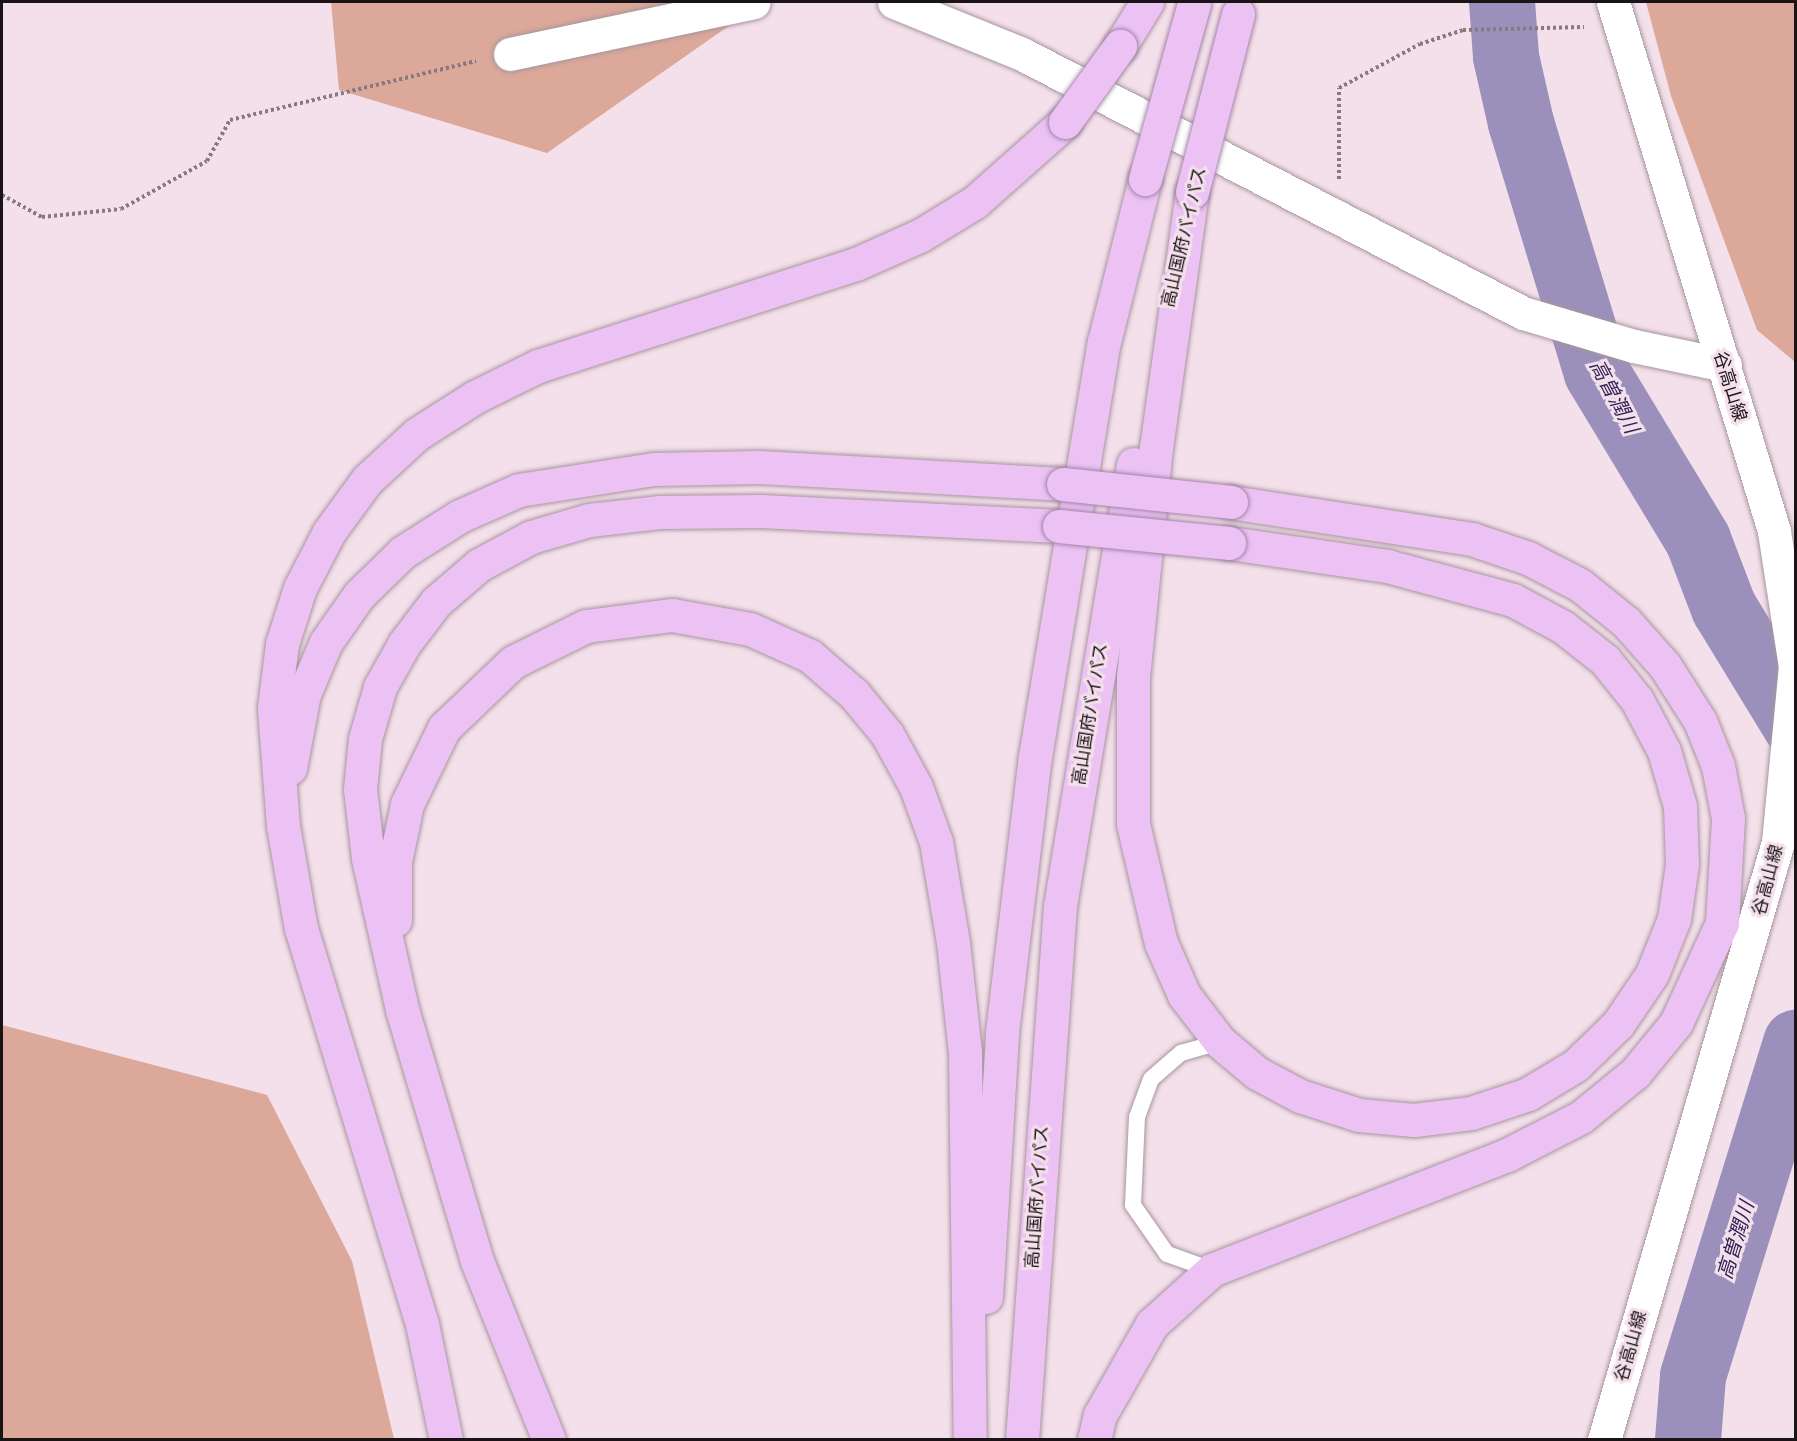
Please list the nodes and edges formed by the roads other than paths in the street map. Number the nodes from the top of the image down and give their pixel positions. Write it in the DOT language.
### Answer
graph roads {
  1 [pos="754,2"];
  2 [pos="894,2"];
  3 [pos="1147,2"];
  4 [pos="1194,2"];
  5 [pos="1240,8"];
  6 [pos="1613,18"];
  7 [pos="510,54"];
  8 [pos="1192,192"];
  9 [pos="1725,365"];
  10 [pos="1795,667"];
  11 [pos="283,826"];
  12 [pos="402,1009"];
  13 [pos="1220,1042"];
  14 [pos="1212,1270"];
  15 [pos="446,1440"];
  16 [pos="549,1440"];
  17 [pos="970,1440"];
  18 [pos="977,1440"];
  19 [pos="1022,1440"];
  20 [pos="1094,1440"];
  21 [pos="1604,1440"];
  1 -- 7 [label="main road"];
  2 -- 9 [label="main road"];
  3 -- 11 [label="highway, bridge"];
  4 -- 18 [label="highway, bridge"];
  5 -- 8 [label="highway, 高山国府バイパス, bridge"];
  6 -- 9 [label="main road, 谷高山線"];
  8 -- 13 [label="highway"];
  8 -- 19 [label="highway, 高山国府バイパス"];
  9 -- 10 [label="main road, 谷高山線"];
  10 -- 21 [label="main road, 谷高山線"];
  11 -- 14 [label="highway, bridge"];
  11 -- 15 [label="highway"];
  12 -- 13 [label="highway, bridge"];
  12 -- 16 [label="highway"];
  12 -- 17 [label="highway"];
  13 -- 14 [label="lane"];
  14 -- 20 [label="highway"];
}
